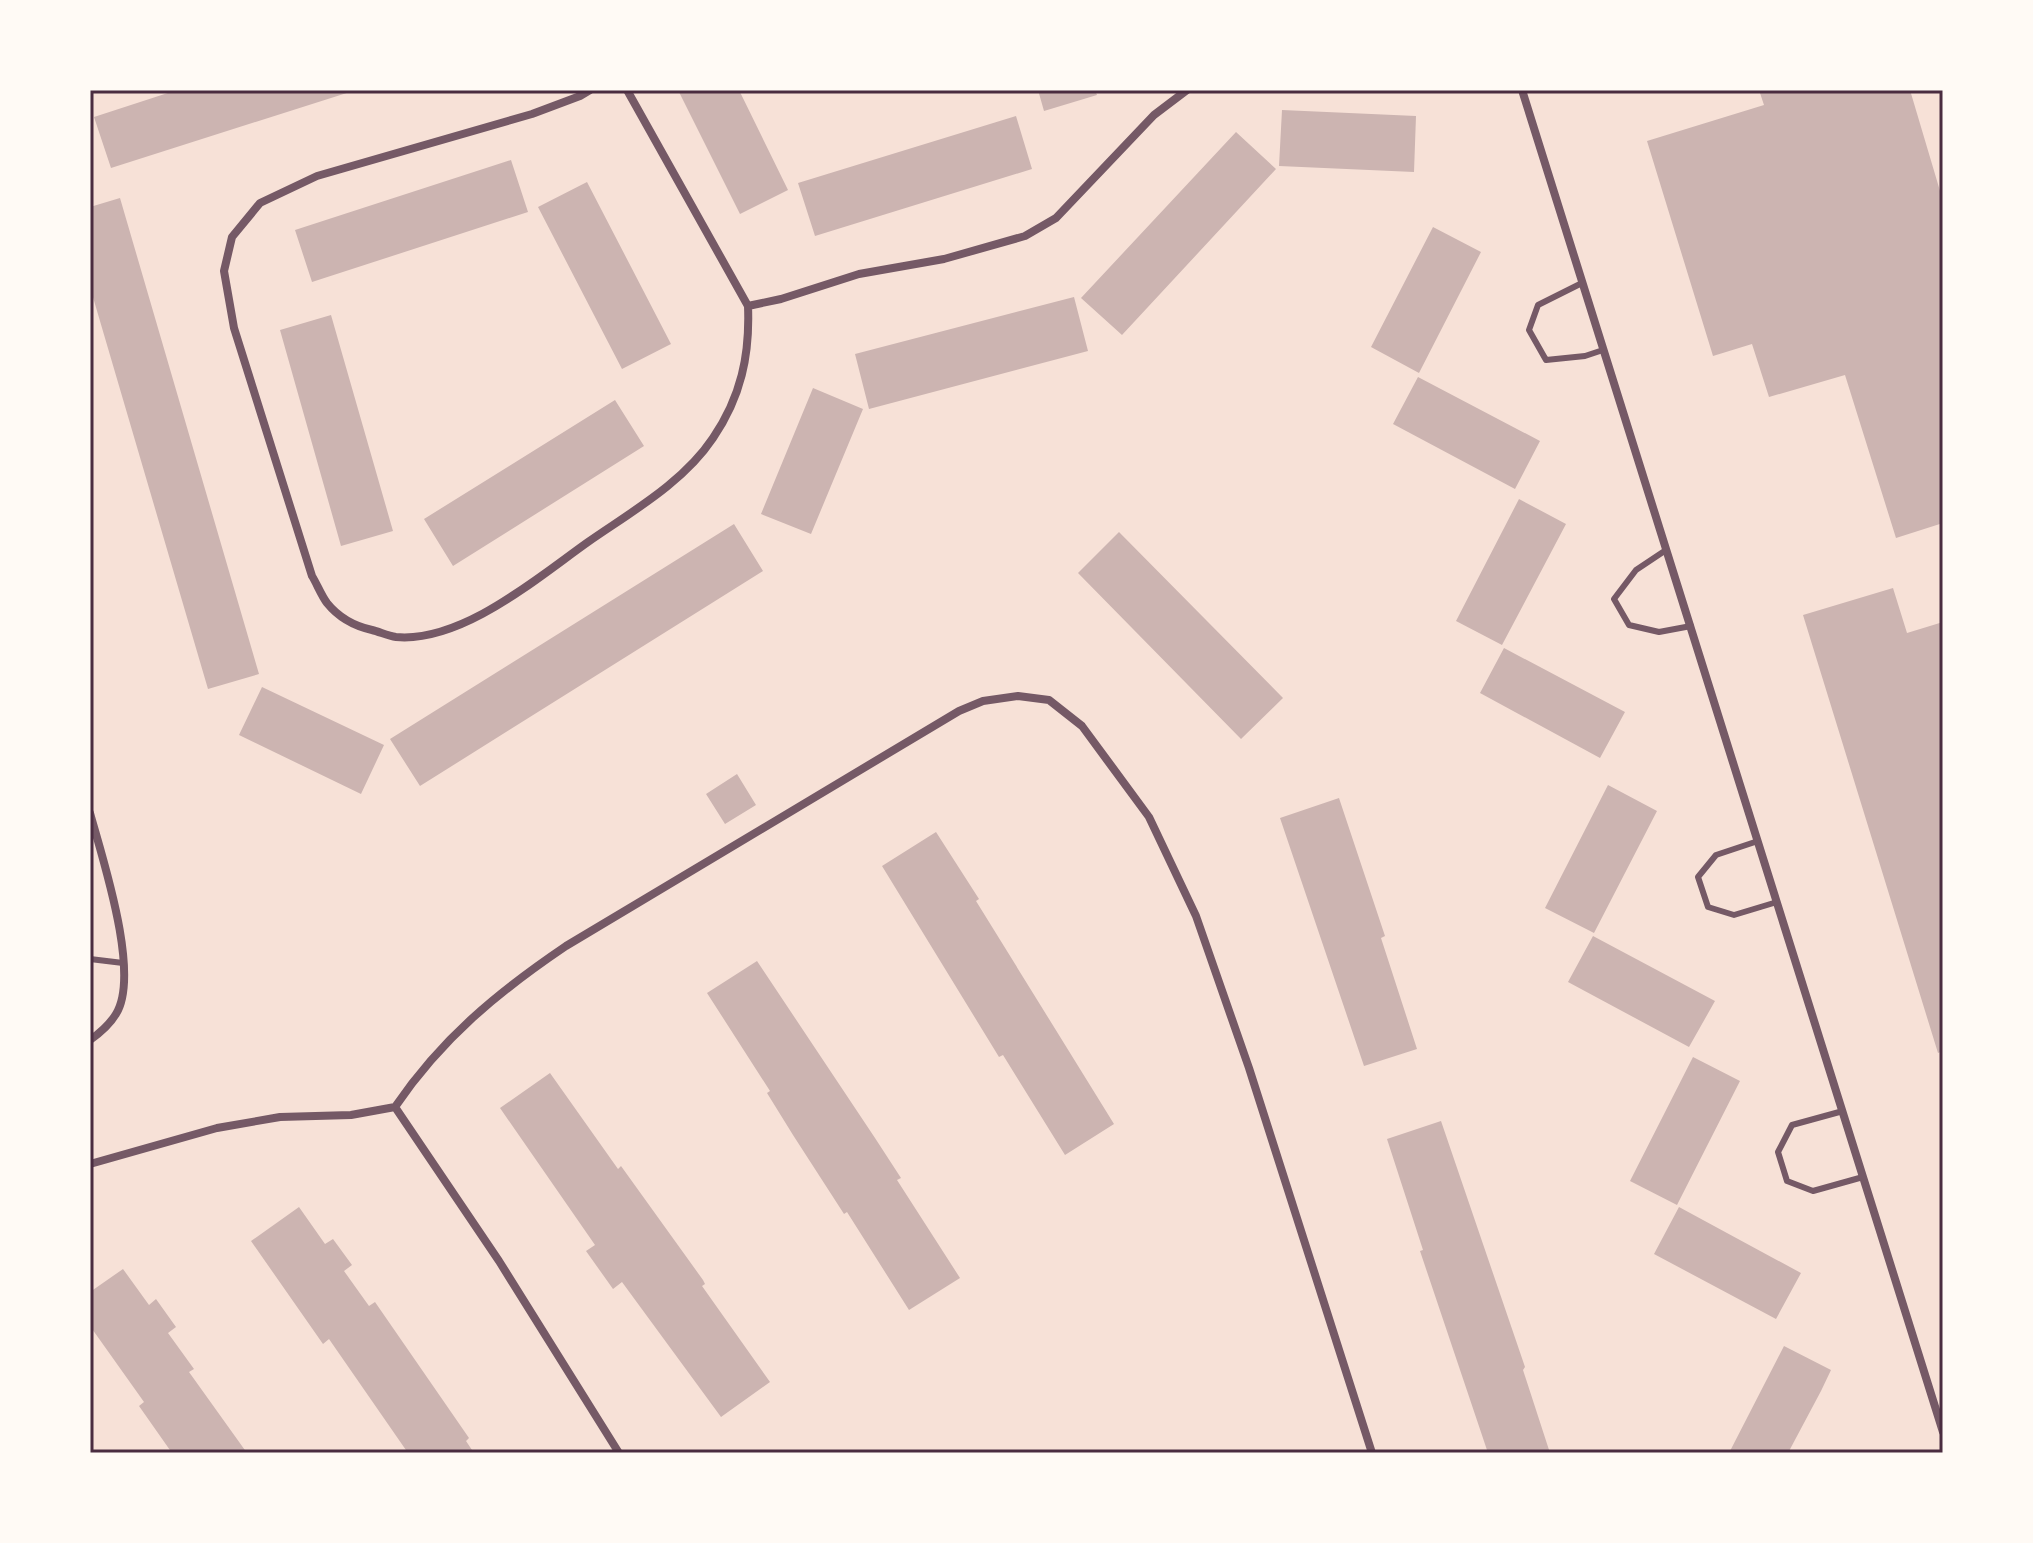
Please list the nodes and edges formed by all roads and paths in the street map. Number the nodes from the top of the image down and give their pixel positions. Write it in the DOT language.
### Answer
graph roads {
  1 [pos="590,90"];
  2 [pos="627,90"];
  3 [pos="1187,90"];
  4 [pos="1522,90"];
  5 [pos="1582,283"];
  6 [pos="748,306"];
  7 [pos="1603,350"];
  8 [pos="1666,550"];
  9 [pos="1691,626"];
  10 [pos="90,813"];
  11 [pos="92,829"];
  12 [pos="1758,841"];
  13 [pos="1777,902"];
  14 [pos="90,959"];
  15 [pos="123,963"];
  16 [pos="90,1040"];
  17 [pos="395,1107"];
  18 [pos="1843,1111"];
  19 [pos="90,1164"];
  20 [pos="1863,1177"];
  21 [pos="1943,1432"];
  22 [pos="619,1453"];
  23 [pos="1372,1453"];
  1 -- 6 [label="street"];
  2 -- 6 [label="street"];
  3 -- 6 [label="street"];
  4 -- 5 [label="street"];
  5 -- 7 [label="street"];
  5 -- 7 [label="lane"];
  7 -- 8 [label="street"];
  8 -- 9 [label="street"];
  8 -- 9 [label="lane"];
  9 -- 12 [label="street"];
  10 -- 11 [label="street"];
  11 -- 15 [label="street"];
  12 -- 13 [label="street"];
  12 -- 13 [label="lane"];
  13 -- 18 [label="street"];
  14 -- 15 [label="lane"];
  15 -- 16 [label="street"];
  17 -- 19 [label="street"];
  17 -- 22 [label="street"];
  17 -- 23 [label="street"];
  18 -- 20 [label="street"];
  18 -- 20 [label="lane"];
  20 -- 21 [label="street"];
}
